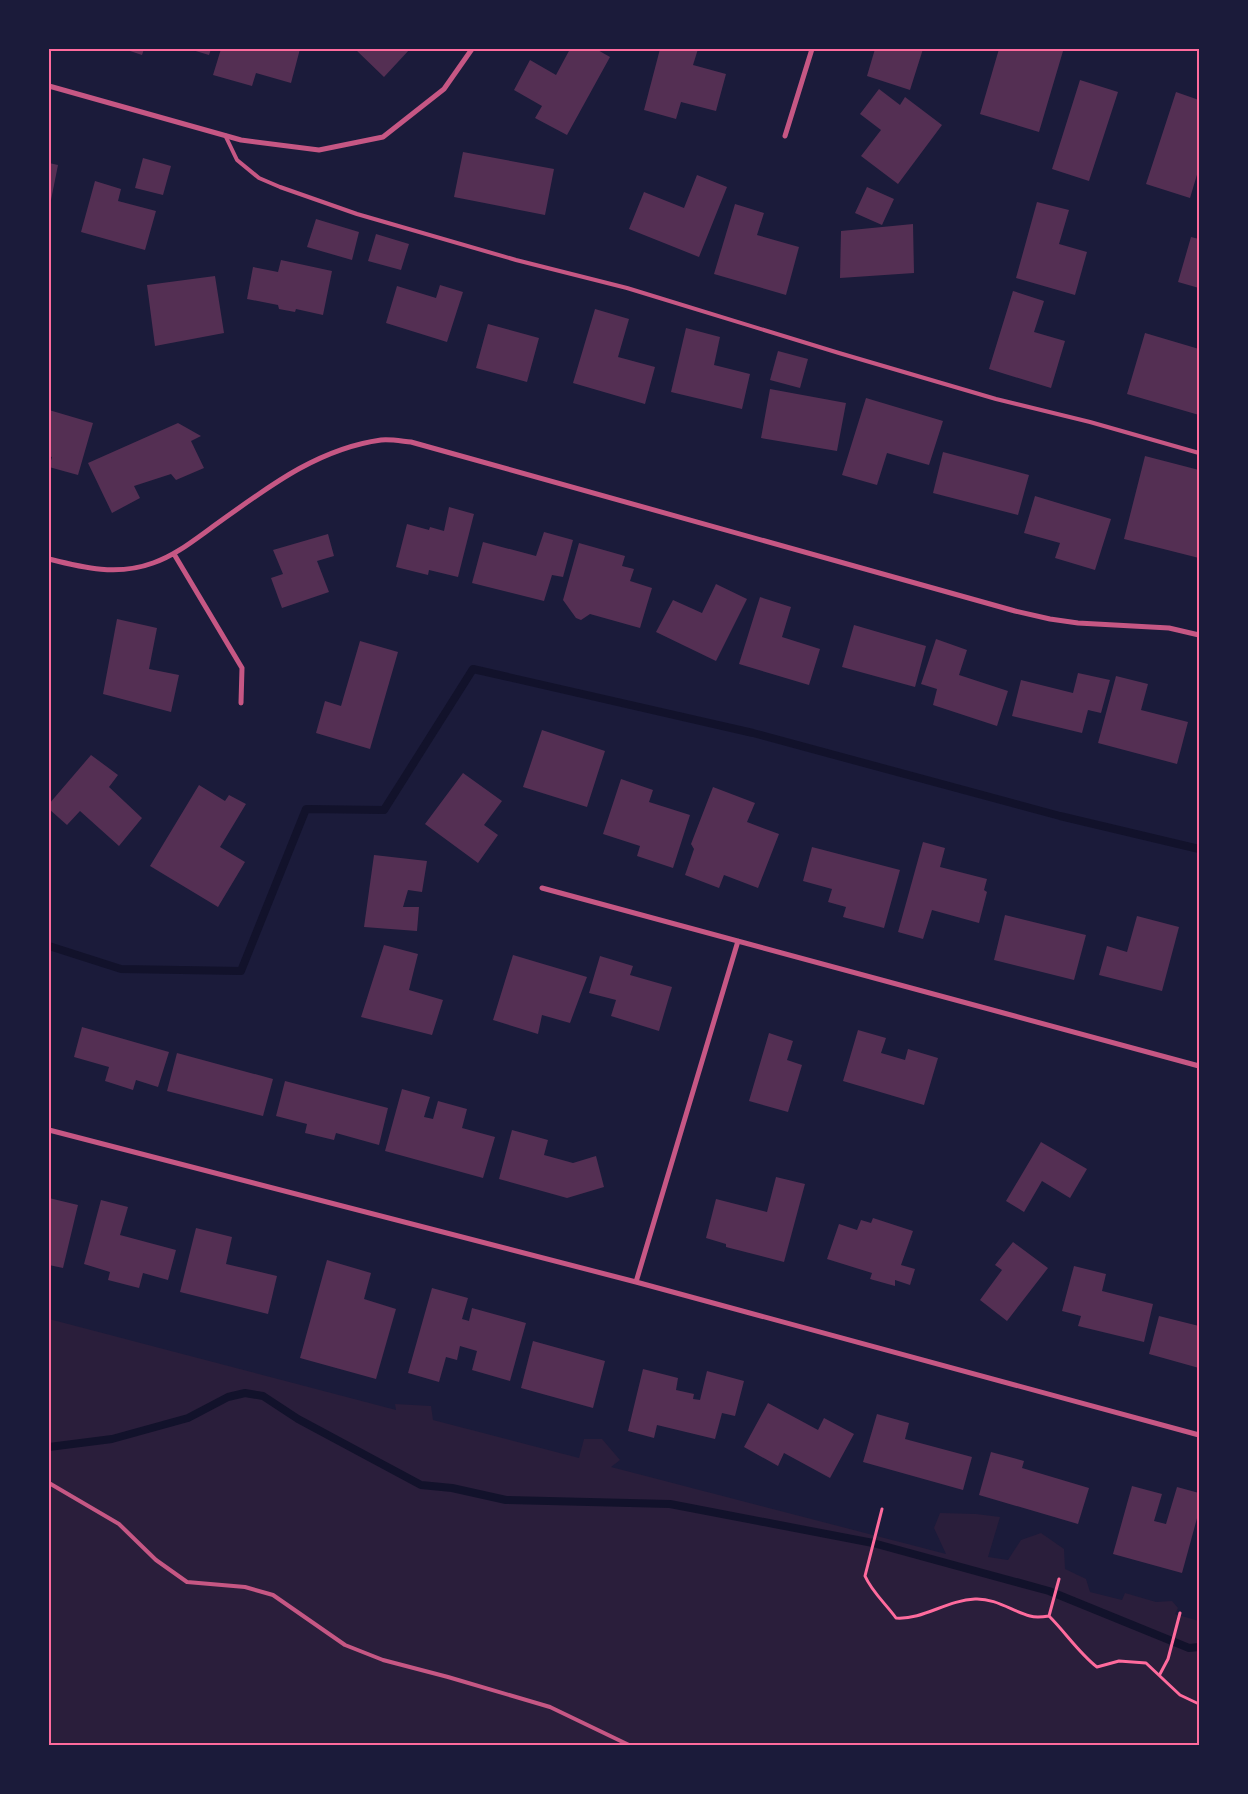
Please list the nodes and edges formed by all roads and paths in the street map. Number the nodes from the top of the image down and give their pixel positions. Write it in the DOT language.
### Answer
graph roads {
  1 [pos="472,49"];
  2 [pos="812,49"];
  3 [pos="49,86"];
  4 [pos="225,135"];
  5 [pos="785,136"];
  6 [pos="1199,453"];
  7 [pos="174,554"];
  8 [pos="49,559"];
  9 [pos="1199,635"];
  10 [pos="241,703"];
  11 [pos="542,888"];
  12 [pos="738,941"];
  13 [pos="1199,1066"];
  14 [pos="49,1130"];
  15 [pos="636,1282"];
  16 [pos="1199,1435"];
  17 [pos="49,1483"];
  18 [pos="882,1509"];
  19 [pos="1058,1579"];
  20 [pos="1180,1612"];
  21 [pos="1049,1616"];
  22 [pos="1160,1674"];
  23 [pos="1199,1704"];
  24 [pos="629,1745"];
  1 -- 4 [label="street"];
  2 -- 5 [label="street"];
  3 -- 4 [label="street"];
  4 -- 6 [label="lane"];
  7 -- 8 [label="street"];
  7 -- 9 [label="street"];
  7 -- 10 [label="street"];
  11 -- 12 [label="street"];
  12 -- 13 [label="street"];
  12 -- 15 [label="street"];
  14 -- 15 [label="street"];
  15 -- 16 [label="street"];
  17 -- 24 [label="lane"];
  18 -- 21 [label="path"];
  19 -- 21 [label="path"];
  20 -- 22 [label="path"];
  21 -- 22 [label="path"];
  22 -- 23 [label="path"];
}
